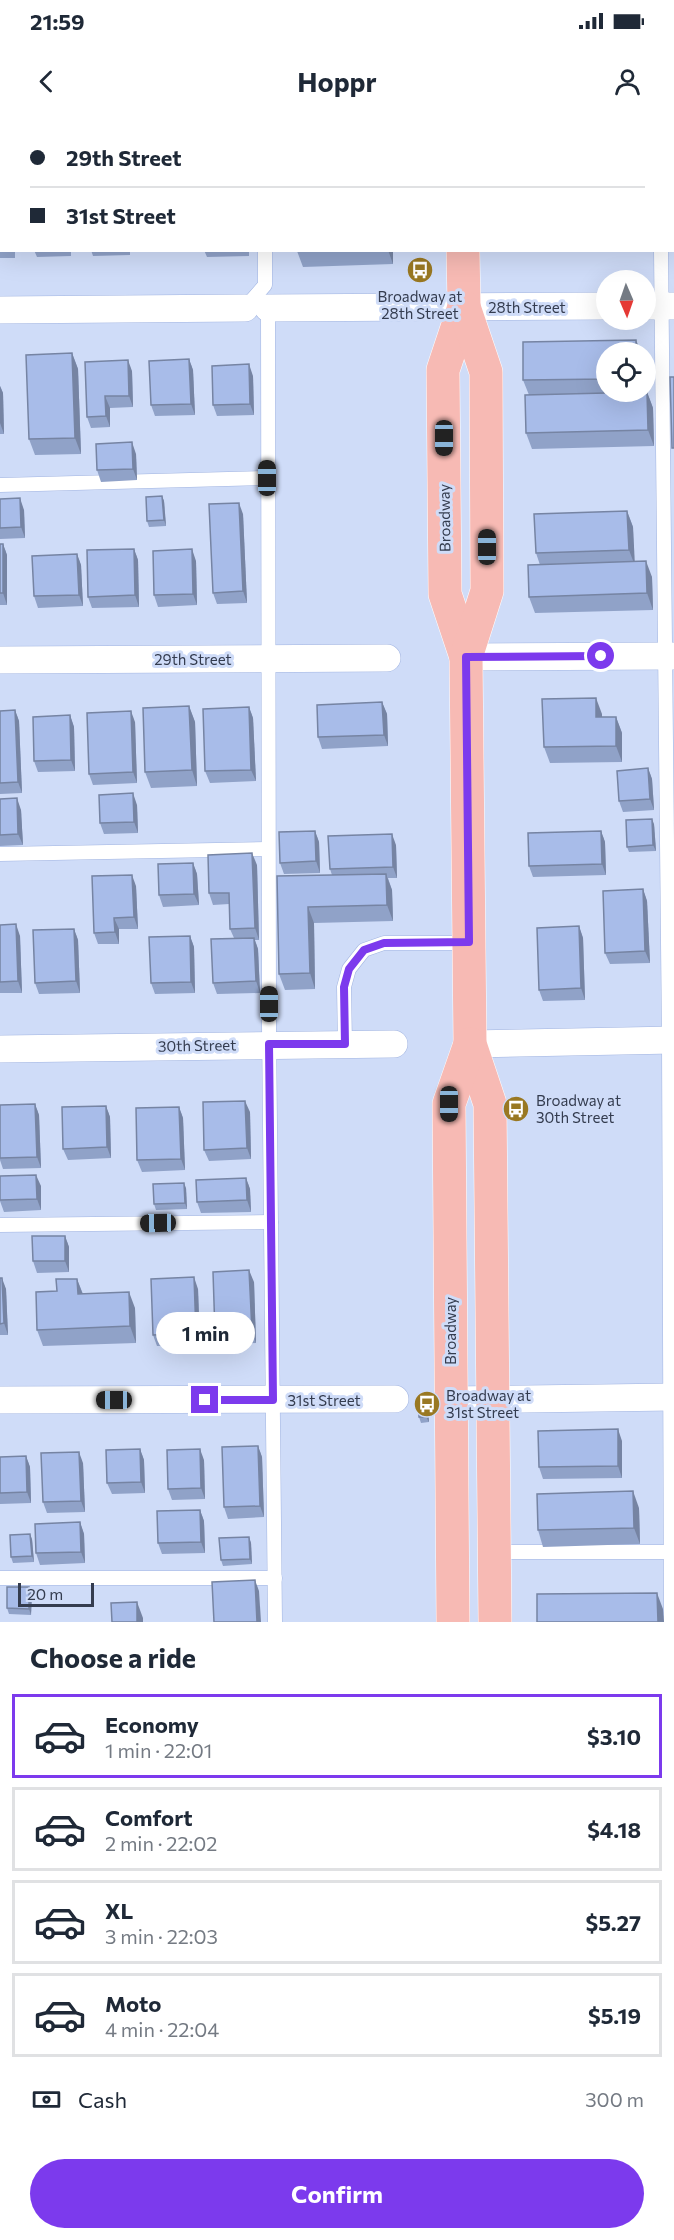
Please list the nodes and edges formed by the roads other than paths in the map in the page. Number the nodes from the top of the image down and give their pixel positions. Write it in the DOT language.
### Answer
graph roads {
  1 [pos="265,252"];
  2 [pos="463,252"];
  3 [pos="661,252"];
  4 [pos="596,306"];
  5 [pos="660,306"];
  6 [pos="464,307"];
  7 [pos="257,308"];
  8 [pos="0,310"];
  9 [pos="267,478"];
  10 [pos="668,479"];
  11 [pos="0,485"];
  12 [pos="669,656"];
  13 [pos="466,657"];
  14 [pos="267,658"];
  15 [pos="387,658"];
  16 [pos="0,660"];
  17 [pos="670,845"];
  18 [pos="268,849"];
  19 [pos="0,854"];
  20 [pos="469,942"];
  21 [pos="672,1040"];
  22 [pos="269,1044"];
  23 [pos="345,1044"];
  24 [pos="394,1044"];
  25 [pos="470,1044"];
  26 [pos="0,1049"];
  27 [pos="271,1222"];
  28 [pos="0,1225"];
  29 [pos="672,1225"];
  30 [pos="672,1397"];
  31 [pos="395,1399"];
  32 [pos="494,1399"];
  33 [pos="0,1400"];
  34 [pos="273,1400"];
  35 [pos="451,1400"];
  36 [pos="494,1552"];
  37 [pos="670,1552"];
  38 [pos="672,1570"];
  39 [pos="0,1578"];
  40 [pos="275,1578"];
  41 [pos="275,1622"];
  42 [pos="453,1622"];
  43 [pos="495,1622"];
  44 [pos="671,1622"];
  1 -- 7 [label="lane"];
  2 -- 6 [label="main road, Broadway"];
  3 -- 5 [label="lane"];
  4 -- 6 [label="street, 28th Street"];
  5 -- 10 [label="lane"];
  6 -- 7 [label="street, 28th Street"];
  6 -- 13 [label="main road, Broadway"];
  6 -- 13 [label="main road, Broadway"];
  7 -- 8 [label="street, 28th Street"];
  7 -- 9 [label="lane"];
  9 -- 11 [label="lane"];
  9 -- 14 [label="lane"];
  10 -- 12 [label="lane"];
  12 -- 13 [label="street"];
  12 -- 17 [label="lane"];
  13 -- 20 [label="main road, Broadway"];
  14 -- 15 [label="street, 29th Street"];
  14 -- 16 [label="street, 29th Street"];
  14 -- 18 [label="lane"];
  17 -- 21 [label="lane"];
  18 -- 19 [label="lane"];
  18 -- 22 [label="lane"];
  20 -- 23 [label="lane"];
  20 -- 25 [label="main road, Broadway"];
  21 -- 25 [label="street"];
  21 -- 29 [label="lane"];
  22 -- 23 [label="street, 30th Street"];
  22 -- 26 [label="street, 30th Street"];
  22 -- 27 [label="lane"];
  23 -- 24 [label="street, 30th Street"];
  25 -- 32 [label="main road, Broadway"];
  25 -- 35 [label="main road, Broadway"];
  27 -- 28 [label="lane"];
  27 -- 34 [label="lane"];
  29 -- 30 [label="lane"];
  30 -- 32 [label="street"];
  30 -- 37 [label="lane"];
  31 -- 34 [label="street, 31st Street"];
  32 -- 35 [label="street"];
  32 -- 36 [label="main road, Broadway"];
  33 -- 34 [label="street, 31st Street"];
  34 -- 40 [label="lane"];
  35 -- 42 [label="main road, Broadway"];
  36 -- 37 [label="lane"];
  36 -- 43 [label="main road, Broadway"];
  37 -- 38 [label="lane"];
  38 -- 44 [label="lane"];
  39 -- 40 [label="lane"];
  40 -- 41 [label="lane"];
}
